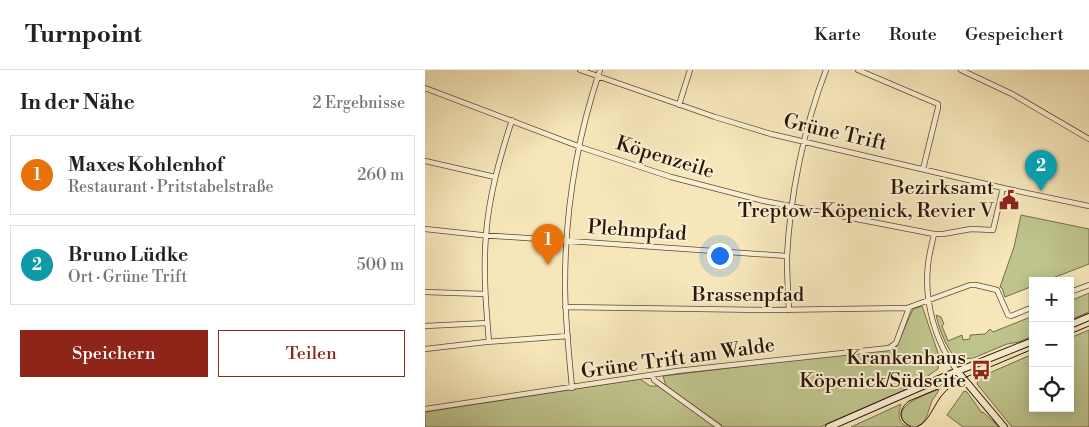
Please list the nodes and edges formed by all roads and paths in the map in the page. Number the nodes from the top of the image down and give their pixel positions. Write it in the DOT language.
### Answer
graph roads {
  1 [pos="580,70"];
  2 [pos="599,70"];
  3 [pos="690,70"];
  4 [pos="827,70"];
  5 [pos="857,70"];
  6 [pos="961,70"];
  7 [pos="597,76"];
  8 [pos="425,88"];
  9 [pos="679,105"];
  10 [pos="512,120"];
  11 [pos="1089,139"];
  12 [pos="805,142"];
  13 [pos="579,146"];
  14 [pos="425,161"];
  15 [pos="923,169"];
  16 [pos="495,177"];
  17 [pos="1003,188"];
  18 [pos="1089,206"];
  19 [pos="792,207"];
  20 [pos="425,229"];
  21 [pos="934,234"];
  22 [pos="486,235"];
  23 [pos="567,241"];
  24 [pos="787,256"];
  25 [pos="1089,285"];
  26 [pos="1074,291"];
  27 [pos="425,292"];
  28 [pos="485,294"];
  29 [pos="929,300"];
  30 [pos="565,307"];
  31 [pos="909,308"];
  32 [pos="1029,309"];
  33 [pos="789,310"];
  34 [pos="1089,317"];
  35 [pos="1074,323"];
  36 [pos="487,324"];
  37 [pos="425,326"];
  38 [pos="567,336"];
  39 [pos="489,342"];
  40 [pos="1029,343"];
  41 [pos="425,349"];
  42 [pos="957,371"];
  43 [pos="653,376"];
  44 [pos="572,388"];
  45 [pos="425,409"];
  46 [pos="719,427"];
  47 [pos="829,427"];
  48 [pos="1004,427"];
  1 -- 7 [label="street, Grüne Trift"];
  2 -- 7 [label="street"];
  3 -- 9 [label="street"];
  4 -- 12 [label="street"];
  5 -- 15 [label="street"];
  6 -- 11 [label="street"];
  7 -- 9 [label="street, Grüne Trift"];
  7 -- 13 [label="street"];
  8 -- 10 [label="street, Köpenzeile"];
  9 -- 12 [label="street, Grüne Trift"];
  10 -- 13 [label="street, Köpenzeile"];
  10 -- 16 [label="street"];
  12 -- 15 [label="street, Grüne Trift"];
  12 -- 19 [label="street"];
  13 -- 19 [label="street, Köpenzeile"];
  13 -- 23 [label="street"];
  14 -- 16 [label="street"];
  15 -- 17 [label="street, Grüne Trift"];
  16 -- 22 [label="street"];
  17 -- 18 [label="street, Grüne Trift"];
  17 -- 21 [label="street, Köpenzeile"];
  19 -- 21 [label="street, Köpenzeile"];
  19 -- 24 [label="street"];
  20 -- 22 [label="street, Plehmpfad"];
  21 -- 29 [label="street"];
  22 -- 23 [label="street, Plehmpfad"];
  22 -- 28 [label="street"];
  23 -- 24 [label="street, Plehmpfad"];
  23 -- 30 [label="street"];
  24 -- 33 [label="street"];
  25 -- 26 [label="street"];
  27 -- 28 [label="street"];
  28 -- 36 [label="street"];
  29 -- 31 [label="street, Brassenpfad"];
  29 -- 32 [label="street"];
  29 -- 42 [label="street"];
  30 -- 33 [label="street, Brassenpfad"];
  30 -- 38 [label="street"];
  31 -- 33 [label="street, Brassenpfad"];
  31 -- 43 [label="street, Grüne Trift am Walde"];
  34 -- 35 [label="main road"];
  36 -- 37 [label="street"];
  36 -- 39 [label="street"];
  38 -- 39 [label="street"];
  38 -- 44 [label="street"];
  39 -- 41 [label="street"];
  40 -- 42 [label="main road"];
  42 -- 47 [label="main road"];
  42 -- 48 [label="main road"];
  43 -- 44 [label="street, Grüne Trift am Walde"];
  43 -- 46 [label="street"];
  44 -- 45 [label="street, Grüne Trift am Walde"];
}
